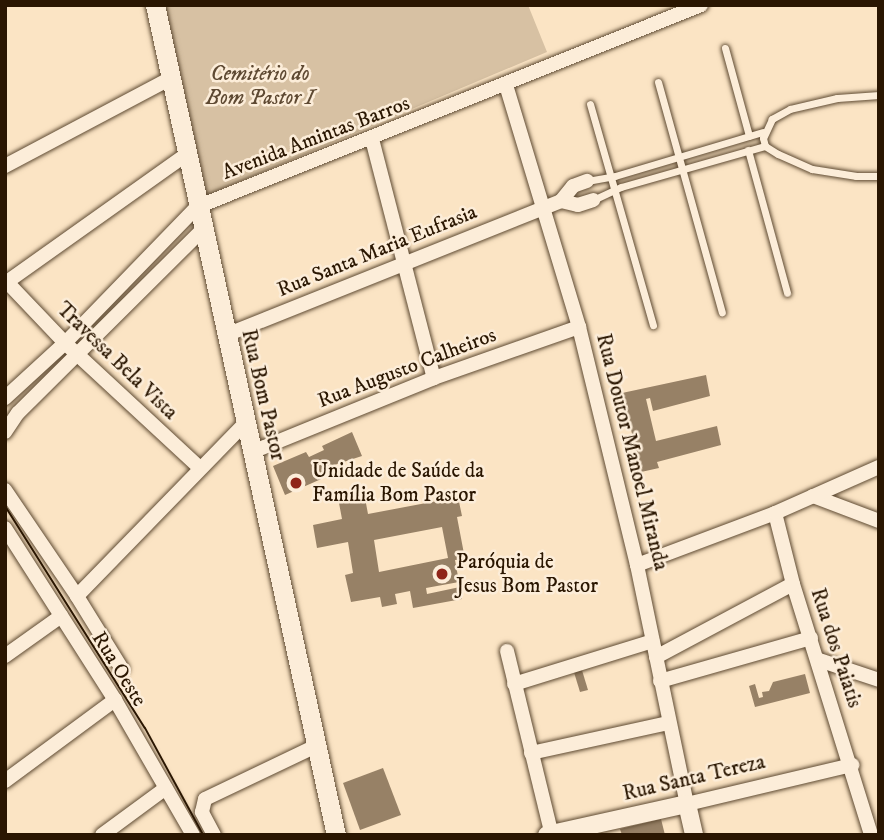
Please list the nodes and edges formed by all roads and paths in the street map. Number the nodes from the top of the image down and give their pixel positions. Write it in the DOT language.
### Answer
graph roads {
  1 [pos="701,5"];
  2 [pos="156,6"];
  3 [pos="725,48"];
  4 [pos="171,78"];
  5 [pos="658,82"];
  6 [pos="506,85"];
  7 [pos="879,95"];
  8 [pos="590,104"];
  9 [pos="763,132"];
  10 [pos="749,136"];
  11 [pos="372,139"];
  12 [pos="765,146"];
  13 [pos="748,150"];
  14 [pos="187,154"];
  15 [pos="678,157"];
  16 [pos="5,166"];
  17 [pos="681,170"];
  18 [pos="610,176"];
  19 [pos="879,176"];
  20 [pos="587,181"];
  21 [pos="615,190"];
  22 [pos="593,200"];
  23 [pos="561,201"];
  24 [pos="543,206"];
  25 [pos="197,207"];
  26 [pos="202,229"];
  27 [pos="405,264"];
  28 [pos="7,282"];
  29 [pos="787,293"];
  30 [pos="722,312"];
  31 [pos="653,325"];
  32 [pos="579,327"];
  33 [pos="226,335"];
  34 [pos="65,342"];
  35 [pos="79,355"];
  36 [pos="434,378"];
  37 [pos="5,398"];
  38 [pos="12,415"];
  39 [pos="247,421"];
  40 [pos="5,432"];
  41 [pos="252,452"];
  42 [pos="879,467"];
  43 [pos="200,468"];
  44 [pos="5,490"];
  45 [pos="813,496"];
  46 [pos="775,513"];
  47 [pos="879,521"];
  48 [pos="5,528"];
  49 [pos="637,565"];
  50 [pos="793,584"];
  51 [pos="77,596"];
  52 [pos="61,616"];
  53 [pos="811,638"];
  54 [pos="653,641"];
  55 [pos="507,651"];
  56 [pos="5,656"];
  57 [pos="656,657"];
  58 [pos="819,660"];
  59 [pos="122,669"];
  60 [pos="879,680"];
  61 [pos="660,681"];
  62 [pos="514,684"];
  63 [pos="115,700"];
  64 [pos="668,723"];
  65 [pos="318,745"];
  66 [pos="531,753"];
  67 [pos="852,765"];
  68 [pos="5,781"];
  69 [pos="166,788"];
  70 [pos="687,804"];
  71 [pos="550,834"];
  72 [pos="103,835"];
  73 [pos="193,835"];
  74 [pos="214,835"];
  75 [pos="336,835"];
  76 [pos="694,835"];
  77 [pos="871,835"];
  1 -- 6 [label="street, Avenida Amintas Barros"];
  2 -- 4 [label="main road, Rua Bom Pastor"];
  3 -- 10 [label="lane"];
  4 -- 14 [label="main road, Rua Bom Pastor"];
  4 -- 16 [label="street"];
  5 -- 15 [label="lane"];
  6 -- 11 [label="street, Avenida Amintas Barros"];
  6 -- 24 [label="street, Rua Doutor Manoel Miranda"];
  7 -- 9 [label="lane"];
  8 -- 18 [label="lane"];
  9 -- 10 [label="lane"];
  9 -- 12 [label="lane"];
  10 -- 15 [label="lane"];
  11 -- 25 [label="street, Avenida Amintas Barros"];
  11 -- 27 [label="street"];
  12 -- 13 [label="lane"];
  12 -- 19 [label="lane"];
  13 -- 17 [label="lane"];
  13 -- 29 [label="lane"];
  14 -- 25 [label="main road, Rua Bom Pastor"];
  14 -- 28 [label="street"];
  15 -- 17 [label="lane"];
  15 -- 18 [label="lane"];
  17 -- 21 [label="lane"];
  17 -- 30 [label="lane"];
  18 -- 20 [label="lane"];
  18 -- 21 [label="lane"];
  20 -- 23 [label="street"];
  21 -- 22 [label="lane"];
  21 -- 31 [label="lane"];
  22 -- 23 [label="street"];
  23 -- 24 [label="street, Rua Santa Maria Eufrasia"];
  24 -- 27 [label="street, Rua Santa Maria Eufrasia"];
  24 -- 32 [label="street, Rua Doutor Manoel Miranda"];
  25 -- 26 [label="main road, Rua Bom Pastor"];
  25 -- 34 [label="street, Avenida Amintas Barros"];
  26 -- 33 [label="main road, Rua Bom Pastor"];
  26 -- 35 [label="street"];
  27 -- 33 [label="street, Rua Santa Maria Eufrasia"];
  27 -- 36 [label="street"];
  28 -- 34 [label="street, Travessa Bela Vista"];
  32 -- 36 [label="street, Rua Augusto Calheiros"];
  32 -- 49 [label="street, Rua Doutor Manoel Miranda"];
  33 -- 39 [label="main road, Rua Bom Pastor"];
  34 -- 35 [label="street, Travessa Bela Vista"];
  34 -- 37 [label="street, Avenida Amintas Barros"];
  35 -- 38 [label="street"];
  35 -- 43 [label="street, Travessa Bela Vista"];
  36 -- 41 [label="street, Rua Augusto Calheiros"];
  38 -- 40 [label="street"];
  39 -- 41 [label="main road, Rua Bom Pastor"];
  39 -- 43 [label="street"];
  41 -- 65 [label="main road, Rua Bom Pastor"];
  42 -- 45 [label="street"];
  43 -- 51 [label="street"];
  44 -- 51 [label="street"];
  45 -- 46 [label="street"];
  45 -- 47 [label="street"];
  46 -- 49 [label="street"];
  46 -- 50 [label="street, Rua dos Paiatis"];
  48 -- 52 [label="street, Rua Oeste"];
  49 -- 54 [label="street, Rua Doutor Manoel Miranda"];
  50 -- 53 [label="street, Rua dos Paiatis"];
  50 -- 57 [label="street"];
  51 -- 59 [label="street"];
  52 -- 56 [label="street"];
  52 -- 63 [label="street, Rua Oeste"];
  53 -- 58 [label="street, Rua dos Paiatis"];
  53 -- 61 [label="street"];
  54 -- 57 [label="street, Rua Doutor Manoel Miranda"];
  54 -- 62 [label="street"];
  55 -- 62 [label="street"];
  57 -- 61 [label="street, Rua Doutor Manoel Miranda"];
  58 -- 60 [label="street"];
  58 -- 67 [label="street, Rua dos Paiatis"];
  61 -- 64 [label="street, Rua Doutor Manoel Miranda"];
  62 -- 66 [label="street"];
  63 -- 68 [label="street"];
  63 -- 69 [label="street, Rua Oeste"];
  64 -- 66 [label="street"];
  64 -- 70 [label="street, Rua Doutor Manoel Miranda"];
  65 -- 74 [label="street"];
  65 -- 75 [label="main road, Rua Bom Pastor"];
  66 -- 71 [label="street"];
  67 -- 70 [label="street, Rua Santa Tereza"];
  67 -- 77 [label="street, Rua dos Paiatis"];
  69 -- 72 [label="street"];
  69 -- 73 [label="street, Rua Oeste"];
  70 -- 71 [label="street, Rua Santa Tereza"];
  70 -- 76 [label="street, Rua Doutor Manoel Miranda"];
}
